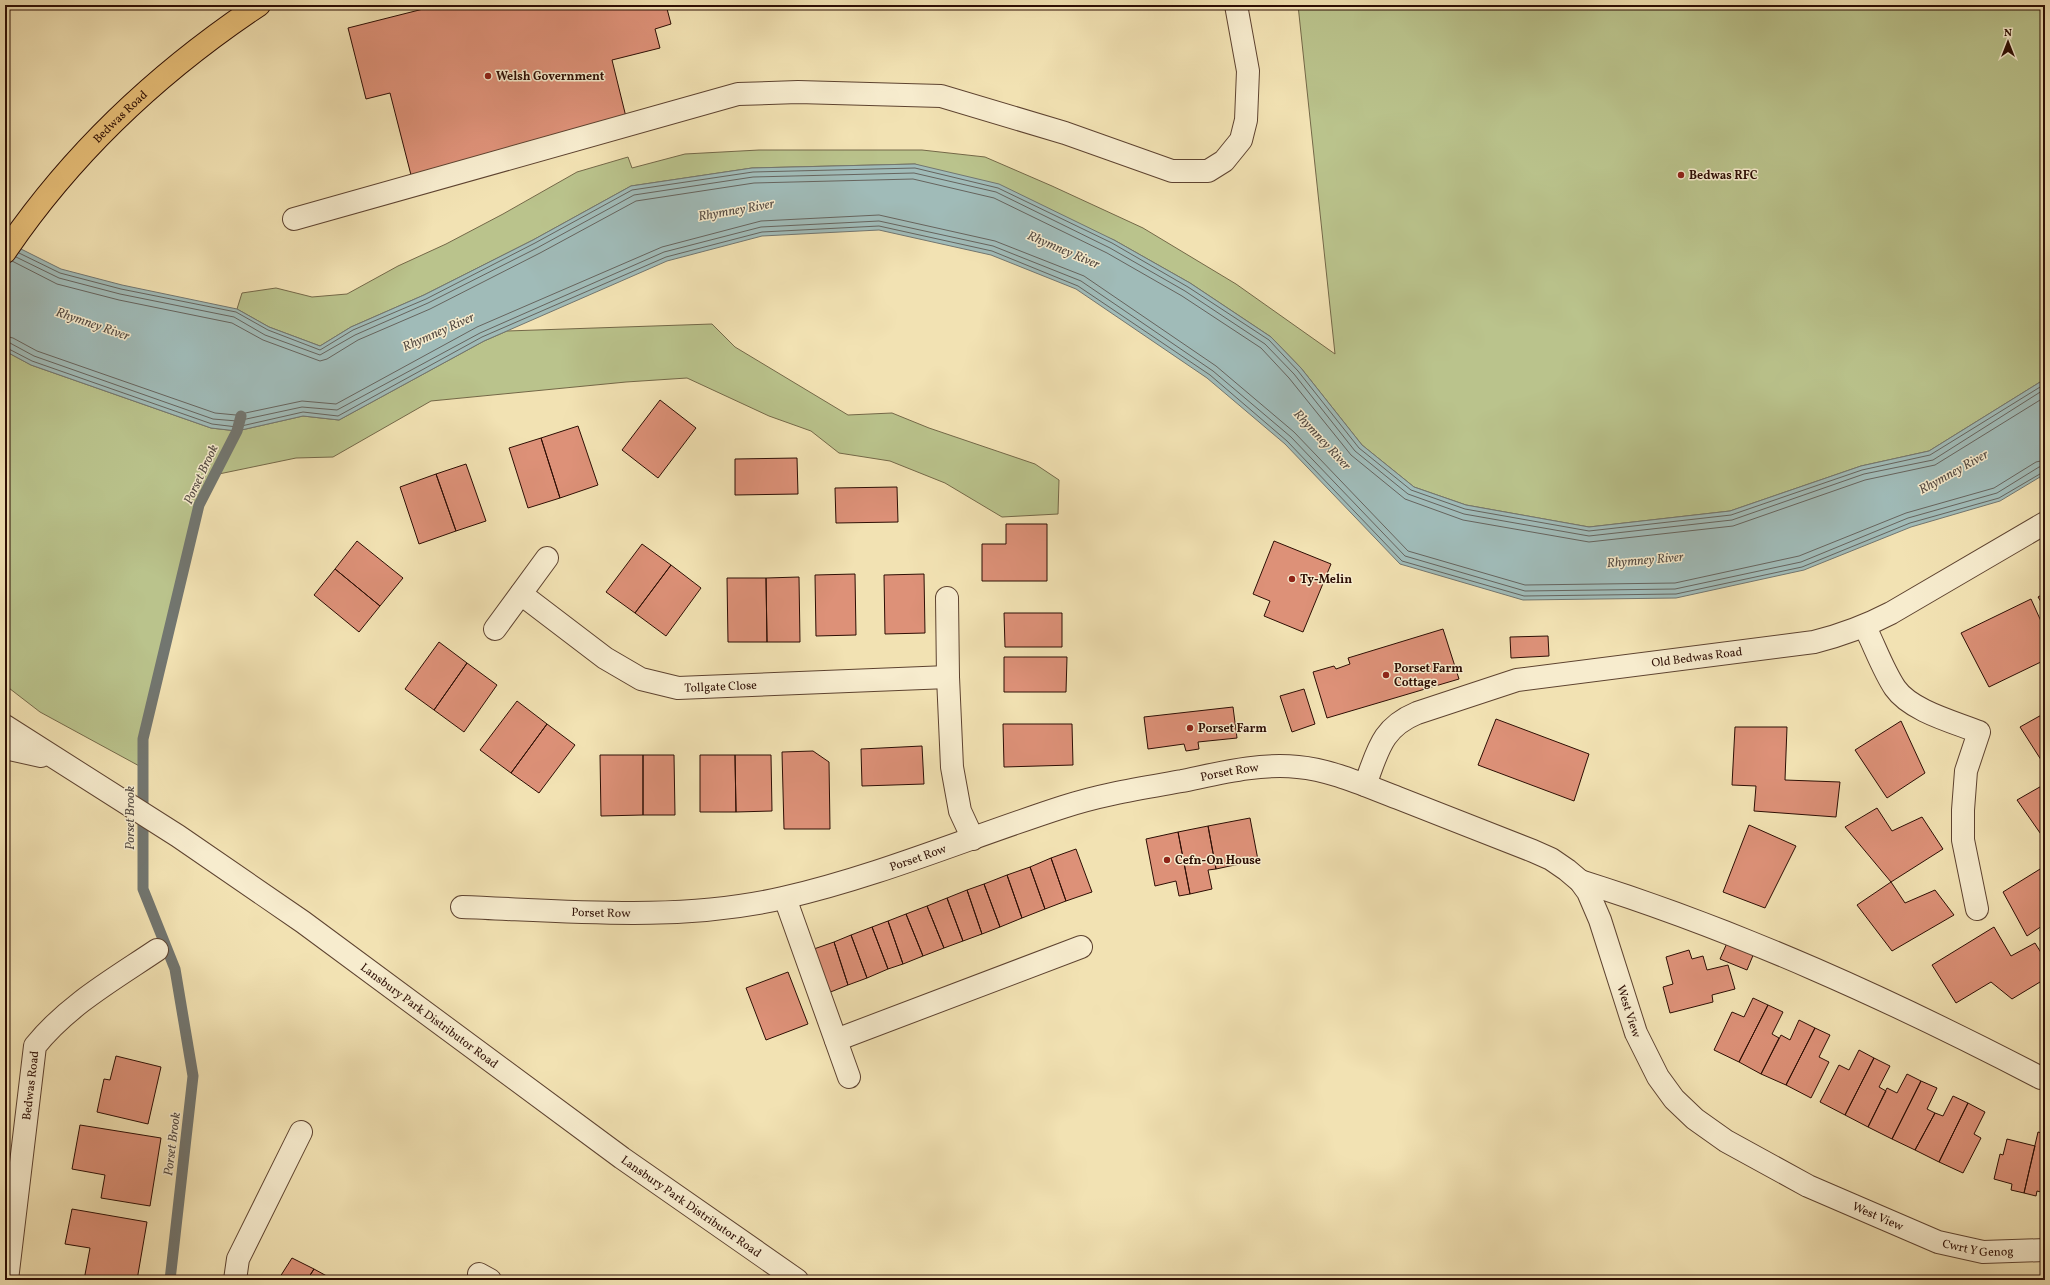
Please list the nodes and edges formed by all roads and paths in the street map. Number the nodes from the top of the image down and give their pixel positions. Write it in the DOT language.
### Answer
graph roads {
  1 [pos="259,5"];
  2 [pos="1236,5"];
  3 [pos="294,220"];
  4 [pos="5,252"];
  5 [pos="2045,523"];
  6 [pos="547,558"];
  7 [pos="521,594"];
  8 [pos="947,598"];
  9 [pos="1865,627"];
  10 [pos="495,629"];
  11 [pos="948,677"];
  12 [pos="5,726"];
  13 [pos="5,748"];
  14 [pos="56,760"];
  15 [pos="1365,785"];
  16 [pos="973,839"];
  17 [pos="1580,881"];
  18 [pos="785,898"];
  19 [pos="462,907"];
  20 [pos="1977,909"];
  21 [pos="1081,948"];
  22 [pos="157,950"];
  23 [pos="836,1040"];
  24 [pos="849,1077"];
  25 [pos="2041,1078"];
  26 [pos="301,1132"];
  27 [pos="1914,1232"];
  28 [pos="2045,1250"];
  29 [pos="7,1280"];
  30 [pos="235,1280"];
  31 [pos="796,1280"];
  1 -- 4 [label="main road, Bedwas Road"];
  2 -- 3 [label="street"];
  5 -- 9 [label="street, Old Bedwas Road"];
  6 -- 7 [label="street"];
  7 -- 10 [label="street"];
  7 -- 11 [label="street, Tollgate Close"];
  8 -- 11 [label="street"];
  9 -- 15 [label="street, Old Bedwas Road"];
  9 -- 20 [label="street"];
  11 -- 16 [label="street"];
  12 -- 14 [label="street, Lansbury Park Distributor Road"];
  13 -- 14 [label="street, Lansbury Park Distributor Road"];
  14 -- 31 [label="street, Lansbury Park Distributor Road"];
  15 -- 16 [label="street, Porset Row"];
  15 -- 17 [label="street, West View"];
  16 -- 18 [label="street, Porset Row"];
  17 -- 25 [label="street"];
  17 -- 27 [label="street, West View"];
  18 -- 19 [label="street, Porset Row"];
  18 -- 23 [label="street"];
  21 -- 23 [label="street"];
  22 -- 29 [label="street, Bedwas Road"];
  23 -- 24 [label="street"];
  26 -- 30 [label="street"];
  27 -- 28 [label="street, Cwrt Y Genog"];
}
